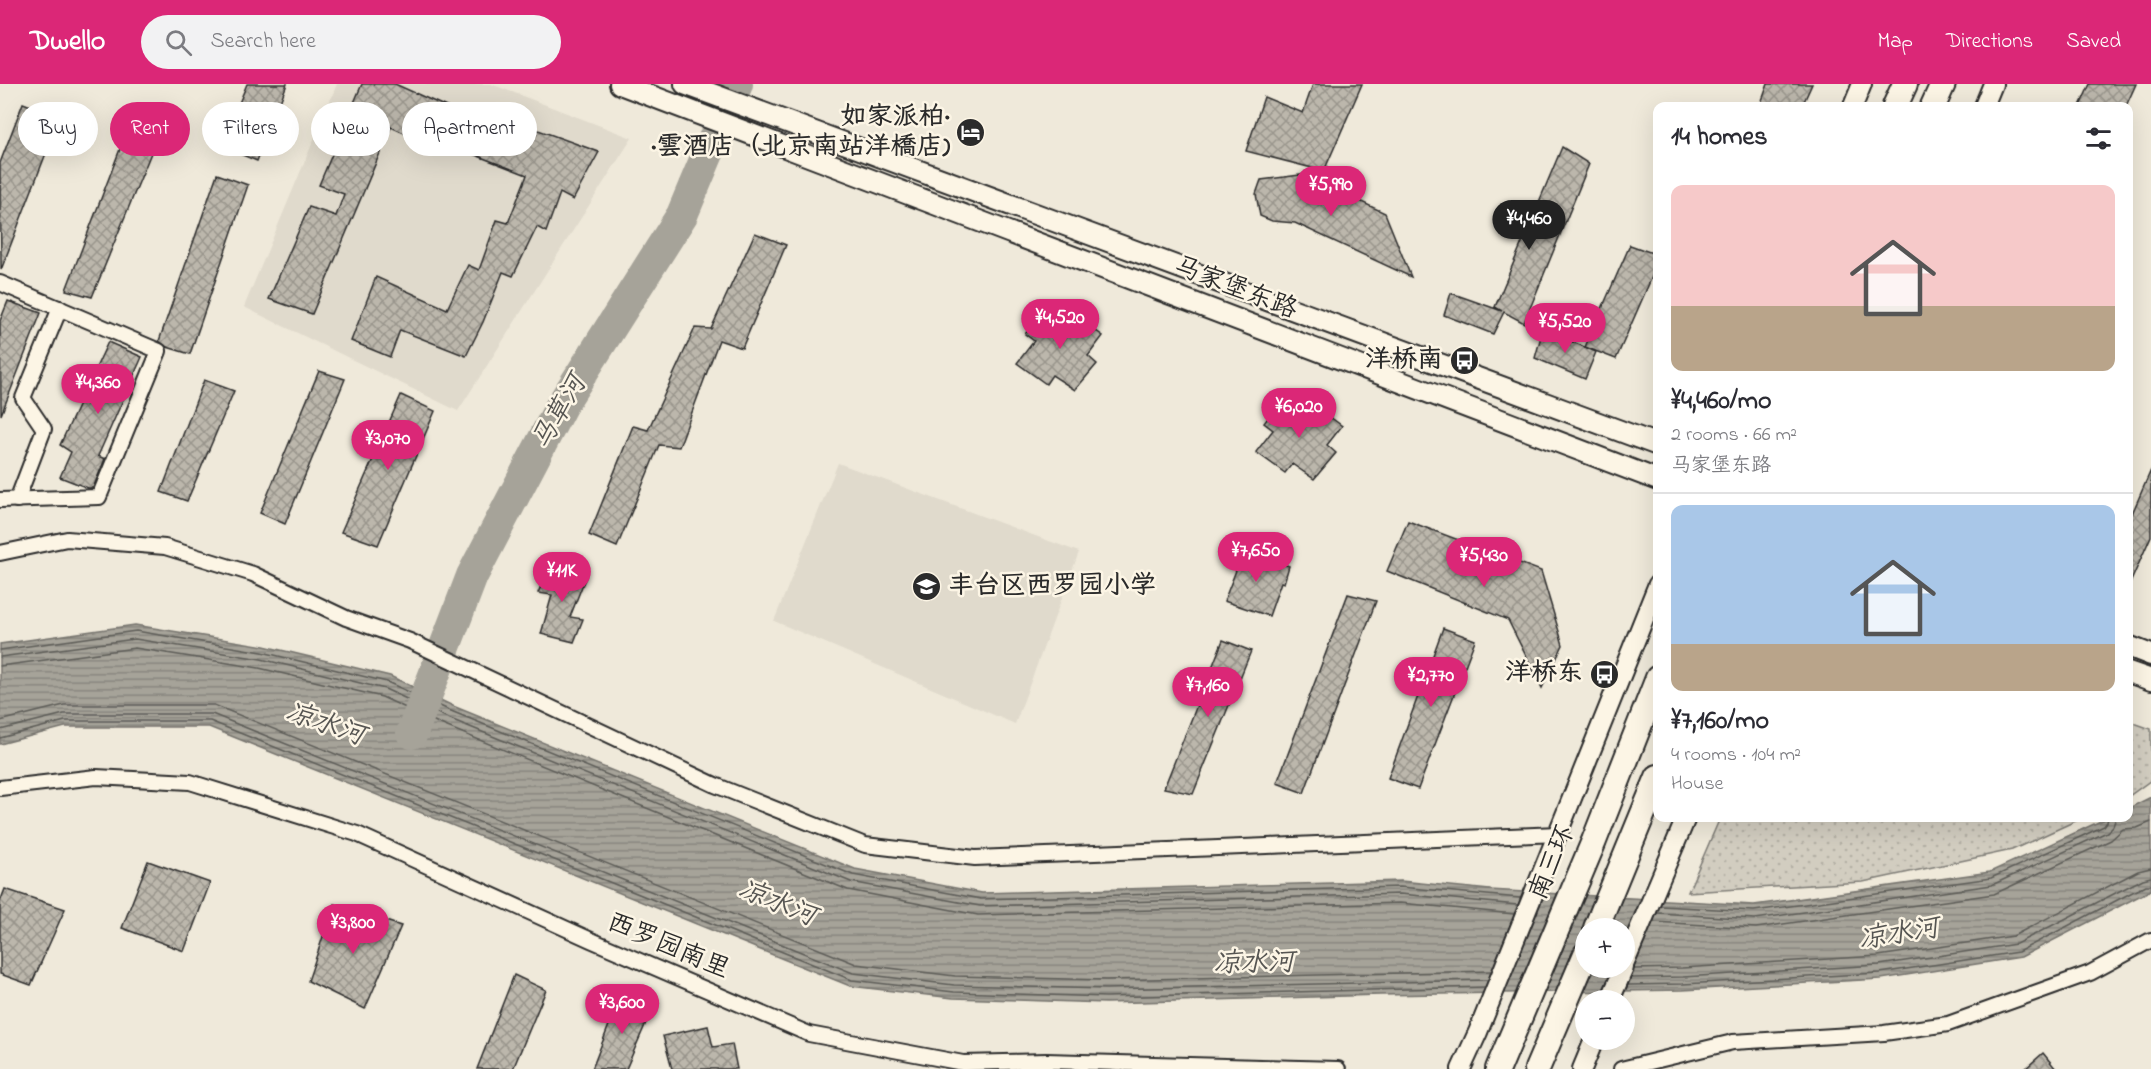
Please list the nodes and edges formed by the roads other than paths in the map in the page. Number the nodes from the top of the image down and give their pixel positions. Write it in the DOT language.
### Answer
graph roads {
  1 [pos="620,84"];
  2 [pos="685,84"];
  3 [pos="1862,84"];
  4 [pos="1905,84"];
  5 [pos="1942,84"];
  6 [pos="1993,84"];
  7 [pos="1855,102"];
  8 [pos="1897,102"];
  9 [pos="1935,102"];
  10 [pos="1986,102"];
  11 [pos="0,283"];
  12 [pos="60,308"];
  13 [pos="1653,443"];
  14 [pos="1653,478"];
  15 [pos="0,500"];
  16 [pos="17,500"];
  17 [pos="0,553"];
  18 [pos="1652,612"];
  19 [pos="2133,648"];
  20 [pos="2151,656"];
  21 [pos="2133,674"];
  22 [pos="2151,680"];
  23 [pos="1653,691"];
  24 [pos="0,788"];
  25 [pos="1653,790"];
  26 [pos="1684,822"];
  27 [pos="1558,834"];
  28 [pos="1600,918"];
  29 [pos="1635,940"];
  30 [pos="2151,940"];
  31 [pos="1576,978"];
  32 [pos="1590,1050"];
  33 [pos="1338,1069"];
  34 [pos="1461,1069"];
  35 [pos="1498,1069"];
  36 [pos="1537,1069"];
  37 [pos="1582,1069"];
  38 [pos="1621,1069"];
  1 -- 14 [label="main road, 马家堡东路"];
  2 -- 13 [label="main road, 马家堡东路"];
  3 -- 7 [label="street"];
  4 -- 8 [label="highway"];
  5 -- 9 [label="highway"];
  6 -- 10 [label="street"];
  11 -- 12 [label="street"];
  12 -- 16 [label="street"];
  12 -- 16 [label="street"];
  15 -- 16 [label="street"];
  17 -- 27 [label="street"];
  18 -- 27 [label="street"];
  19 -- 20 [label="main road"];
  21 -- 22 [label="main road"];
  23 -- 35 [label="highway, 南三环"];
  24 -- 33 [label="street, 西罗园南里"];
  25 -- 28 [label="highway"];
  26 -- 29 [label="street"];
  27 -- 34 [label="street"];
  30 -- 38 [label="street"];
  31 -- 36 [label="highway"];
  32 -- 37 [label="street"];
}
